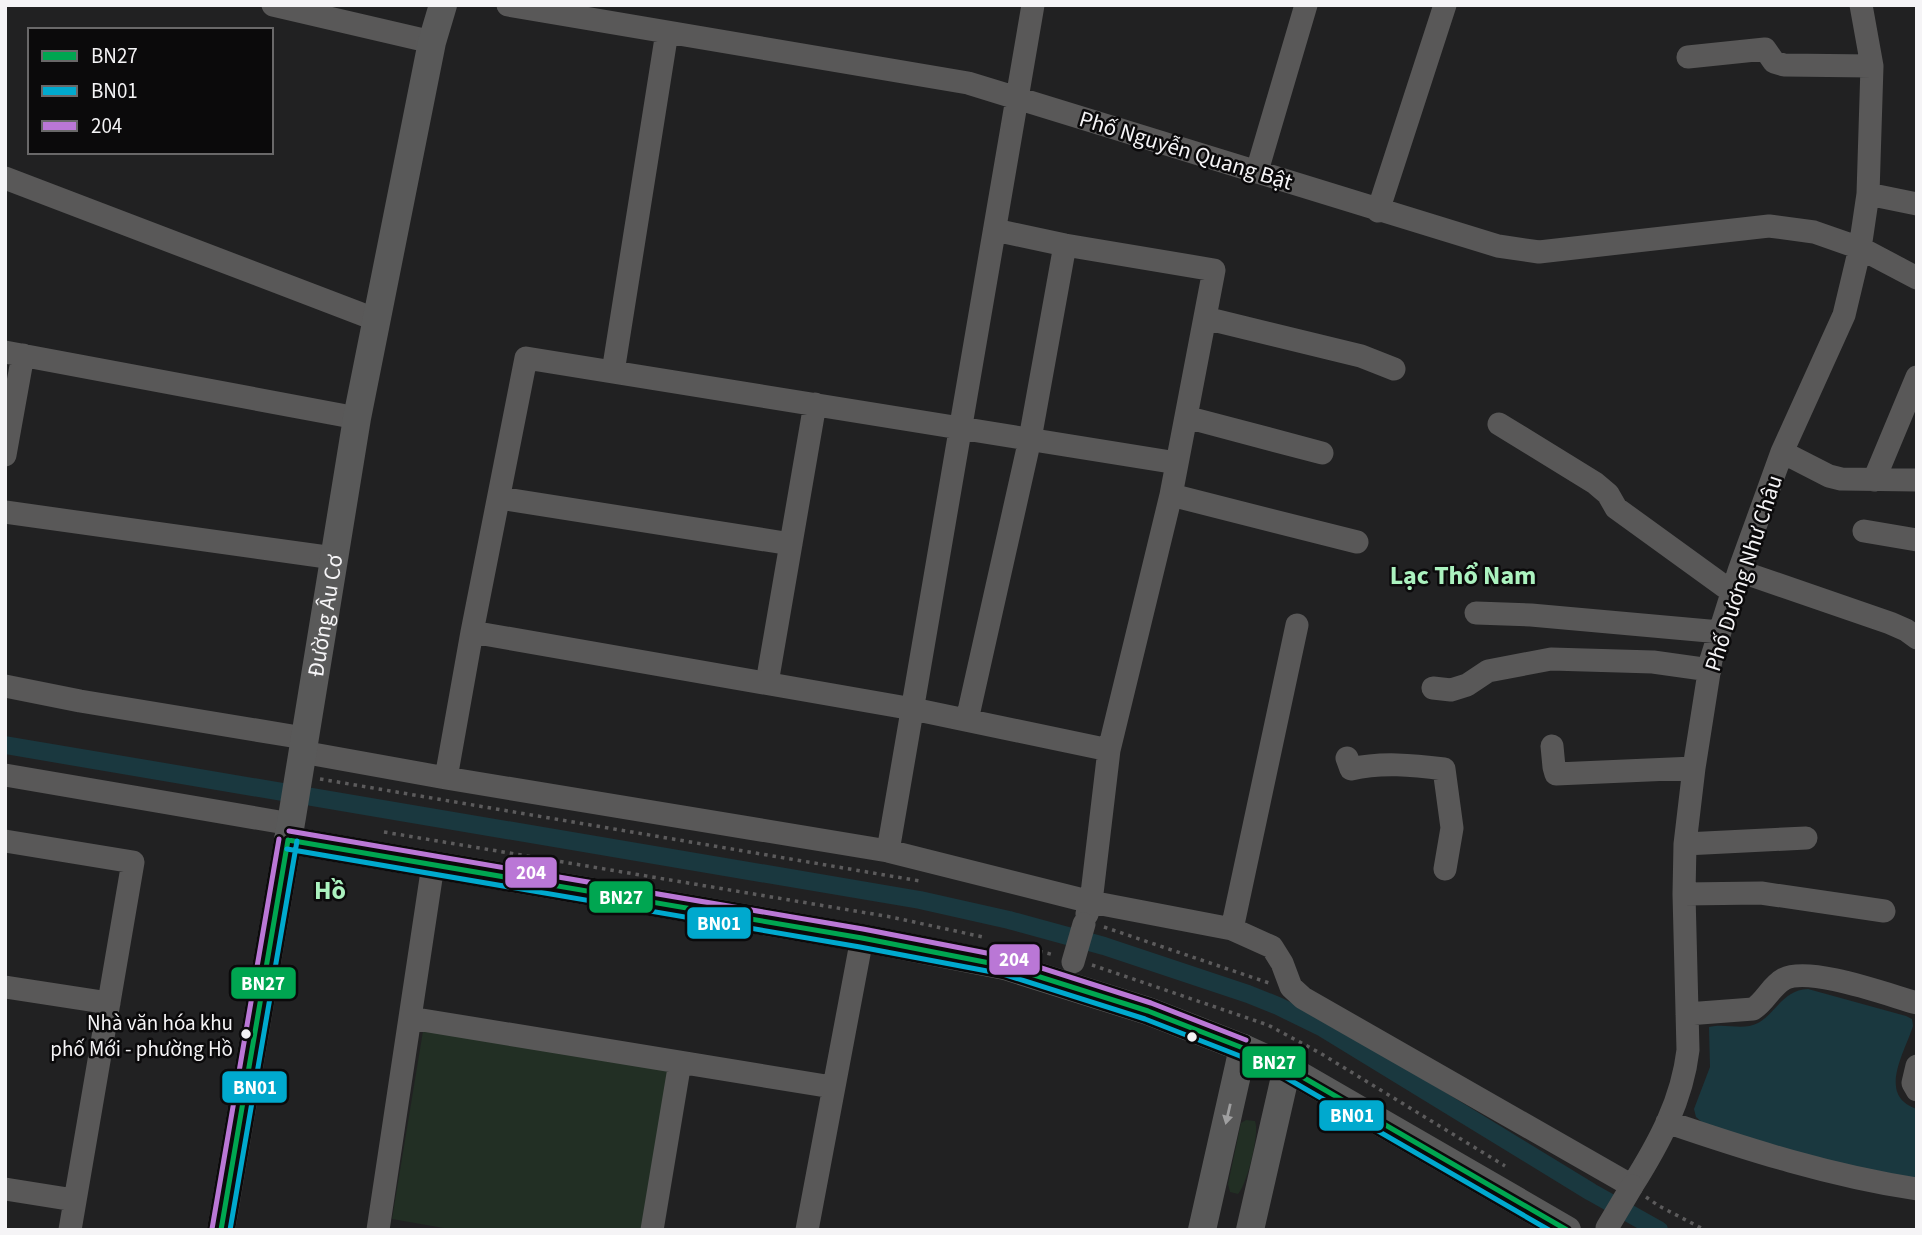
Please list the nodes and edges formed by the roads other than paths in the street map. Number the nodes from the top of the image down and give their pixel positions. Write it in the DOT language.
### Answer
graph roads {
  1 [pos="273,5"];
  2 [pos="443,5"];
  3 [pos="508,5"];
  4 [pos="1033,5"];
  5 [pos="1306,5"];
  6 [pos="1445,5"];
  7 [pos="1861,5"];
  8 [pos="587,12"];
  9 [pos="667,32"];
  10 [pos="432,42"];
  11 [pos="1688,57"];
  12 [pos="1872,66"];
  13 [pos="1017,97"];
  14 [pos="1257,172"];
  15 [pos="5,178"];
  16 [pos="1868,194"];
  17 [pos="1917,204"];
  18 [pos="1378,211"];
  19 [pos="995,230"];
  20 [pos="1065,245"];
  21 [pos="1860,248"];
  22 [pos="1917,278"];
  23 [pos="1205,318"];
  24 [pos="377,320"];
  25 [pos="14,354"];
  26 [pos="1394,369"];
  27 [pos="613,372"];
  28 [pos="1917,377"];
  29 [pos="815,404"];
  30 [pos="1186,417"];
  31 [pos="357,418"];
  32 [pos="1499,424"];
  33 [pos="961,427"];
  34 [pos="1030,439"];
  35 [pos="1782,452"];
  36 [pos="1322,453"];
  37 [pos="5,455"];
  38 [pos="1177,463"];
  39 [pos="1874,480"];
  40 [pos="1917,480"];
  41 [pos="1171,495"];
  42 [pos="499,498"];
  43 [pos="5,512"];
  44 [pos="1864,531"];
  45 [pos="1917,540"];
  46 [pos="1357,542"];
  47 [pos="791,544"];
  48 [pos="334,558"];
  49 [pos="1736,581"];
  50 [pos="1476,613"];
  51 [pos="1297,625"];
  52 [pos="472,632"];
  53 [pos="1720,632"];
  54 [pos="1917,638"];
  55 [pos="1710,670"];
  56 [pos="767,683"];
  57 [pos="5,686"];
  58 [pos="1433,688"];
  59 [pos="913,709"];
  60 [pos="967,720"];
  61 [pos="1552,747"];
  62 [pos="1109,750"];
  63 [pos="301,758"];
  64 [pos="1347,758"];
  65 [pos="1694,768"];
  66 [pos="5,775"];
  67 [pos="446,778"];
  68 [pos="289,832"];
  69 [pos="1806,838"];
  70 [pos="5,841"];
  71 [pos="1685,844"];
  72 [pos="888,851"];
  73 [pos="433,865"];
  74 [pos="1445,869"];
  75 [pos="1684,894"];
  76 [pos="1884,911"];
  77 [pos="1091,917"];
  78 [pos="1232,929"];
  79 [pos="862,938"];
  80 [pos="1070,973"];
  81 [pos="5,987"];
  82 [pos="109,1003"];
  83 [pos="1917,1003"];
  84 [pos="1687,1014"];
  85 [pos="410,1018"];
  86 [pos="1243,1048"];
  87 [pos="680,1062"];
  88 [pos="1917,1066"];
  89 [pos="1287,1068"];
  90 [pos="832,1087"];
  91 [pos="1917,1090"];
  92 [pos="1667,1122"];
  93 [pos="1632,1186"];
  94 [pos="5,1189"];
  95 [pos="1917,1189"];
  96 [pos="74,1200"];
  97 [pos="1204,1221"];
  98 [pos="1250,1226"];
  99 [pos="381,1229"];
  100 [pos="1607,1229"];
  101 [pos="69,1230"];
  102 [pos="220,1230"];
  103 [pos="652,1230"];
  104 [pos="807,1230"];
  105 [pos="1567,1230"];
  1 -- 10 [label="street"];
  2 -- 10 [label="main road, Đường Âu Cơ"];
  3 -- 8 [label="street, Phố Nguyễn Quang Bật"];
  4 -- 13 [label="street"];
  5 -- 14 [label="street"];
  6 -- 18 [label="street"];
  7 -- 12 [label="street, Phố Dương Như Châu"];
  8 -- 9 [label="street, Phố Nguyễn Quang Bật"];
  9 -- 13 [label="street, Phố Nguyễn Quang Bật"];
  9 -- 27 [label="street"];
  10 -- 24 [label="main road, Đường Âu Cơ"];
  11 -- 12 [label="street"];
  12 -- 16 [label="street, Phố Dương Như Châu"];
  13 -- 14 [label="street, Phố Nguyễn Quang Bật"];
  13 -- 19 [label="street"];
  14 -- 18 [label="street, Phố Nguyễn Quang Bật"];
  15 -- 24 [label="street"];
  16 -- 17 [label="street"];
  16 -- 21 [label="street, Phố Dương Như Châu"];
  18 -- 21 [label="street, Phố Nguyễn Quang Bật"];
  19 -- 20 [label="street"];
  19 -- 33 [label="street"];
  20 -- 23 [label="street"];
  20 -- 34 [label="street"];
  21 -- 22 [label="street, Phố Nguyễn Quang Bật"];
  21 -- 35 [label="street, Phố Dương Như Châu"];
  23 -- 26 [label="street"];
  23 -- 30 [label="street"];
  24 -- 31 [label="main road, Đường Âu Cơ"];
  25 -- 31 [label="street"];
  25 -- 37 [label="street"];
  27 -- 29 [label="street"];
  27 -- 42 [label="street"];
  28 -- 39 [label="street"];
  29 -- 33 [label="street"];
  29 -- 47 [label="street"];
  30 -- 36 [label="street"];
  30 -- 38 [label="street"];
  31 -- 48 [label="main road, Đường Âu Cơ"];
  32 -- 49 [label="street"];
  33 -- 34 [label="street"];
  33 -- 59 [label="street"];
  34 -- 38 [label="street"];
  34 -- 60 [label="street"];
  35 -- 39 [label="street"];
  35 -- 49 [label="street, Phố Dương Như Châu"];
  38 -- 41 [label="street"];
  39 -- 40 [label="street"];
  41 -- 46 [label="street"];
  41 -- 62 [label="street"];
  42 -- 47 [label="street"];
  42 -- 52 [label="street"];
  43 -- 48 [label="street"];
  44 -- 45 [label="street"];
  47 -- 56 [label="street"];
  48 -- 63 [label="main road, Đường Âu Cơ"];
  49 -- 53 [label="street, Phố Dương Như Châu"];
  49 -- 54 [label="street"];
  50 -- 53 [label="street"];
  51 -- 78 [label="street"];
  52 -- 56 [label="street"];
  52 -- 67 [label="street"];
  53 -- 55 [label="street, Phố Dương Như Châu"];
  55 -- 58 [label="street"];
  55 -- 65 [label="street, Phố Dương Như Châu"];
  56 -- 59 [label="street"];
  57 -- 63 [label="street"];
  59 -- 60 [label="street"];
  59 -- 72 [label="street"];
  60 -- 62 [label="street"];
  61 -- 65 [label="street"];
  62 -- 77 [label="street"];
  63 -- 67 [label="street"];
  63 -- 68 [label="main road, Đường Âu Cơ"];
  64 -- 74 [label="street"];
  65 -- 71 [label="street, Phố Dương Như Châu"];
  66 -- 68 [label="street"];
  67 -- 72 [label="street"];
  68 -- 73 [label="main road"];
  68 -- 102 [label="main road, Đường Âu Cơ"];
  69 -- 71 [label="street"];
  70 -- 82 [label="street"];
  71 -- 75 [label="street, Phố Dương Như Châu"];
  72 -- 77 [label="street"];
  73 -- 79 [label="main road"];
  73 -- 85 [label="street"];
  75 -- 76 [label="street"];
  75 -- 84 [label="street, Phố Dương Như Châu"];
  77 -- 78 [label="street"];
  77 -- 80 [label="street, bridge"];
  78 -- 93 [label="street"];
  79 -- 80 [label="main road"];
  79 -- 90 [label="street"];
  80 -- 86 [label="main road"];
  81 -- 82 [label="street"];
  82 -- 96 [label="street"];
  83 -- 84 [label="street"];
  84 -- 92 [label="street, Phố Dương Như Châu"];
  85 -- 87 [label="street"];
  85 -- 99 [label="street"];
  86 -- 89 [label="main road"];
  86 -- 97 [label="main road, one-way"];
  87 -- 90 [label="street"];
  87 -- 103 [label="street"];
  88 -- 91 [label="street"];
  89 -- 98 [label="main road"];
  89 -- 105 [label="main road"];
  90 -- 104 [label="street"];
  92 -- 93 [label="street, Phố Dương Như Châu"];
  92 -- 95 [label="street"];
  93 -- 100 [label="street, Phố Dương Như Châu, bridge"];
  94 -- 96 [label="street"];
  96 -- 101 [label="street"];
  97 -- 98 [label="main road"];
}
